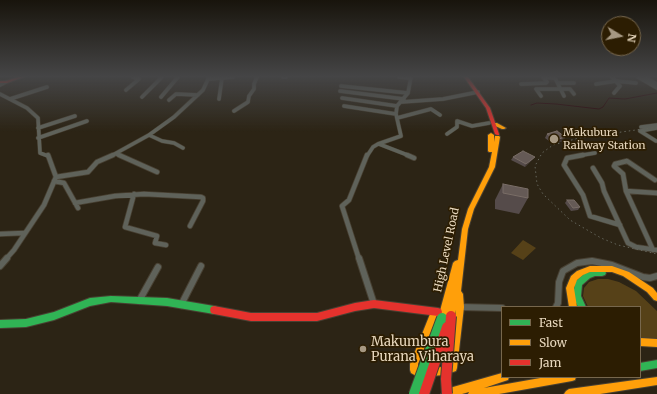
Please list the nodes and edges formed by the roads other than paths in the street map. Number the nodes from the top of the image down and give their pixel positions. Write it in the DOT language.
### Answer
graph roads {
  1 [pos="3,95"];
  2 [pos="21,95"];
  3 [pos="174,95"];
  4 [pos="198,95"];
  5 [pos="220,95"];
  6 [pos="249,95"];
  7 [pos="371,95"];
  8 [pos="406,95"];
  9 [pos="463,95"];
  10 [pos="479,95"];
  11 [pos="342,98"];
  12 [pos="10,99"];
  13 [pos="219,99"];
  14 [pos="169,100"];
  15 [pos="403,100"];
  16 [pos="344,106"];
  17 [pos="397,106"];
  18 [pos="234,111"];
  19 [pos="440,115"];
  20 [pos="75,116"];
  21 [pos="397,116"];
  22 [pos="87,121"];
  23 [pos="492,123"];
  24 [pos="657,124"];
  25 [pos="641,127"];
  26 [pos="38,128"];
  27 [pos="504,128"];
  28 [pos="657,128"];
  29 [pos="447,134"];
  30 [pos="149,135"];
  31 [pos="494,135"];
  32 [pos="38,138"];
  33 [pos="656,141"];
  34 [pos="378,144"];
  35 [pos="183,148"];
  36 [pos="595,153"];
  37 [pos="116,154"];
  38 [pos="414,158"];
  39 [pos="593,168"];
  40 [pos="157,172"];
  41 [pos="55,179"];
  42 [pos="655,180"];
  43 [pos="626,191"];
  44 [pos="657,193"];
  45 [pos="134,194"];
  46 [pos="620,225"];
  47 [pos="190,226"];
  48 [pos="24,233"];
  49 [pos="0,234"];
  50 [pos="166,245"];
  51 [pos="655,250"];
  52 [pos="0,266"];
  53 [pos="201,266"];
  54 [pos="158,267"];
  55 [pos="657,276"];
  56 [pos="657,298"];
  57 [pos="139,301"];
  58 [pos="657,303"];
  59 [pos="374,304"];
  60 [pos="181,305"];
  61 [pos="557,305"];
  62 [pos="457,306"];
  63 [pos="573,306"];
  64 [pos="582,306"];
  65 [pos="501,308"];
  66 [pos="435,312"];
  67 [pos="446,317"];
  68 [pos="0,324"];
  69 [pos="641,342"];
  70 [pos="657,343"];
  71 [pos="657,364"];
  72 [pos="641,367"];
  73 [pos="502,378"];
  74 [pos="566,378"];
  75 [pos="657,381"];
  76 [pos="414,394"];
  77 [pos="424,394"];
  78 [pos="447,394"];
  79 [pos="473,394"];
  80 [pos="569,394"];
  1 -- 12 [label="street"];
  2 -- 12 [label="street"];
  3 -- 14 [label="street"];
  4 -- 30 [label="street"];
  5 -- 13 [label="street"];
  6 -- 18 [label="street"];
  7 -- 15 [label="street"];
  8 -- 15 [label="street"];
  9 -- 15 [label="street"];
  10 -- 23 [label="main road, High Level Road"];
  11 -- 17 [label="street"];
  12 -- 26 [label="street"];
  15 -- 17 [label="street"];
  16 -- 21 [label="street"];
  17 -- 21 [label="street"];
  19 -- 21 [label="street"];
  20 -- 26 [label="street"];
  21 -- 34 [label="street"];
  22 -- 32 [label="street"];
  23 -- 27 [label="main road"];
  23 -- 29 [label="street"];
  23 -- 31 [label="main road, High Level Road"];
  24 -- 25 [label="street"];
  26 -- 32 [label="street"];
  28 -- 33 [label="street"];
  30 -- 35 [label="street"];
  30 -- 37 [label="street"];
  31 -- 62 [label="main road, High Level Road"];
  31 -- 67 [label="main road, High Level Road"];
  32 -- 41 [label="street"];
  34 -- 38 [label="street"];
  34 -- 59 [label="street"];
  36 -- 46 [label="street"];
  37 -- 40 [label="street"];
  37 -- 41 [label="street"];
  39 -- 46 [label="street"];
  41 -- 45 [label="street"];
  41 -- 48 [label="street"];
  42 -- 43 [label="street"];
  43 -- 44 [label="street"];
  43 -- 51 [label="street"];
  45 -- 47 [label="street"];
  45 -- 50 [label="street"];
  46 -- 51 [label="street"];
  48 -- 49 [label="street"];
  48 -- 52 [label="street"];
  53 -- 60 [label="street"];
  54 -- 57 [label="street"];
  55 -- 61 [label="street"];
  56 -- 63 [label="main road"];
  57 -- 60 [label="main road"];
  57 -- 68 [label="main road"];
  58 -- 64 [label="main road"];
  59 -- 60 [label="main road"];
  59 -- 66 [label="main road"];
  62 -- 65 [label="street"];
  62 -- 66 [label="main road"];
  62 -- 67 [label="main road, High Level Road"];
  66 -- 67 [label="main road"];
  67 -- 76 [label="main road, High Level Road, bridge"];
  67 -- 77 [label="main road, High Level Road, bridge"];
  67 -- 78 [label="main road, bridge"];
  69 -- 70 [label="main road"];
  71 -- 72 [label="main road"];
  73 -- 78 [label="main road"];
  74 -- 79 [label="main road"];
  75 -- 80 [label="main road"];
}
